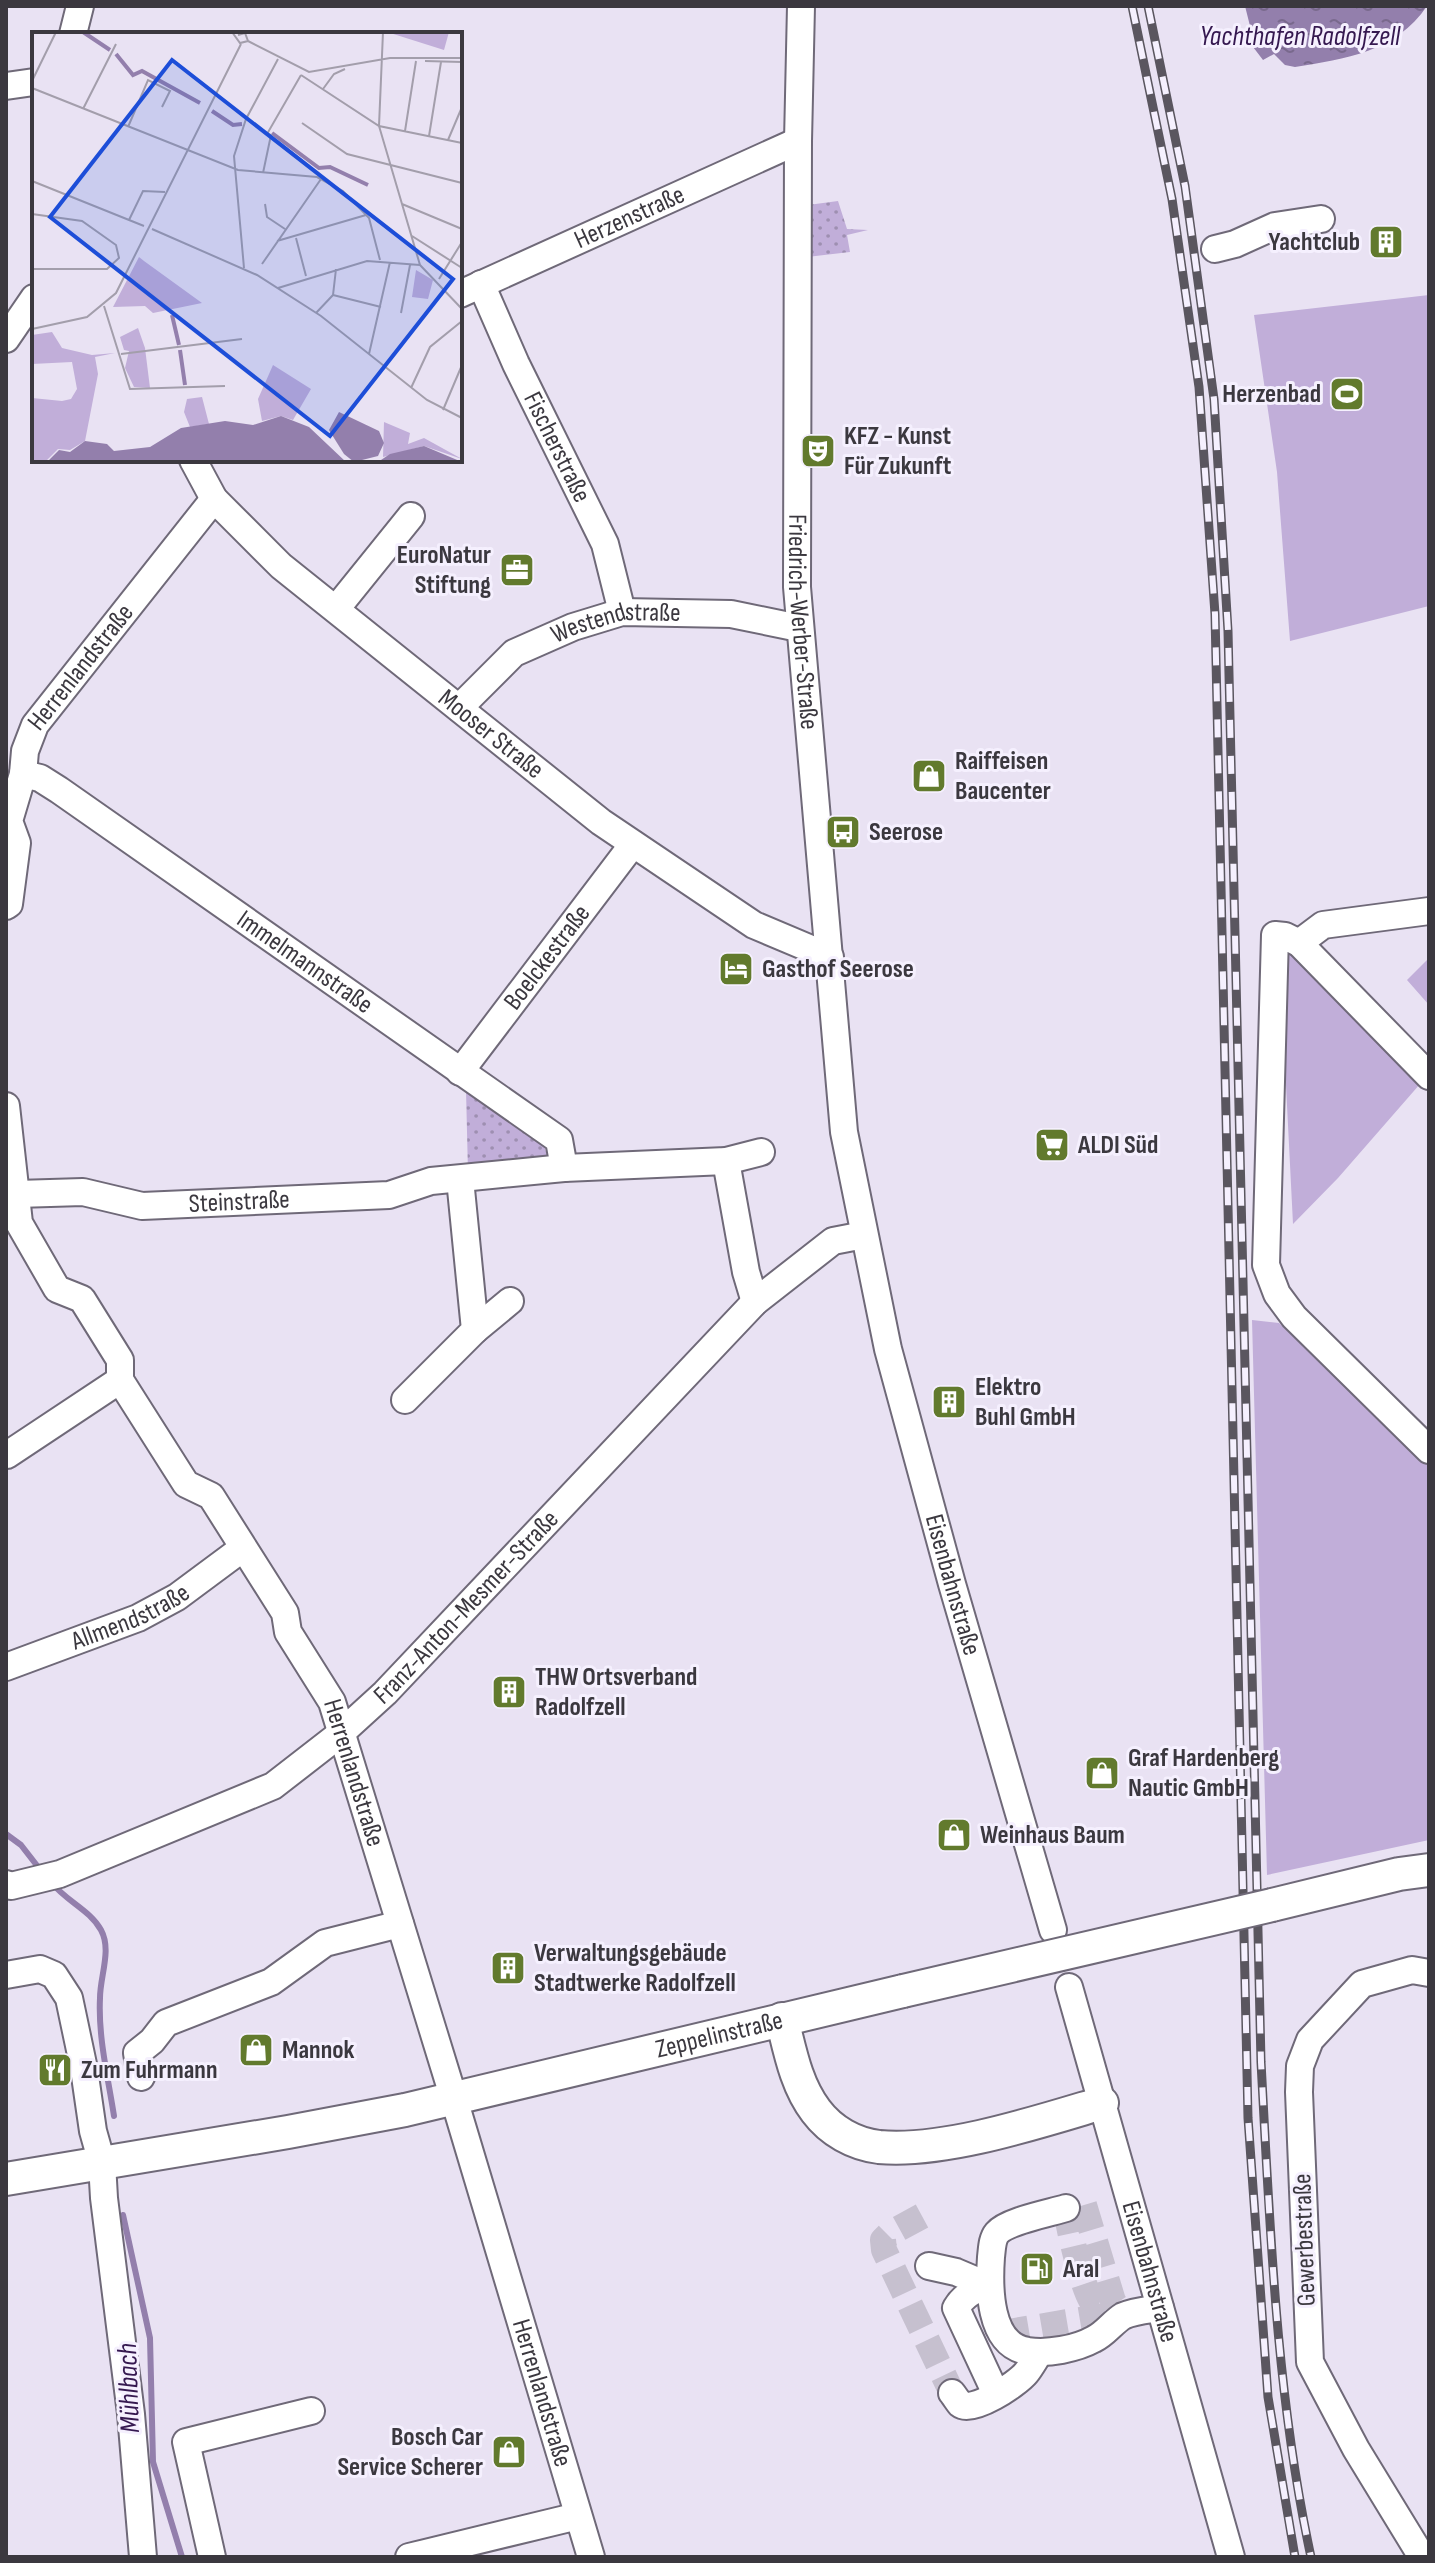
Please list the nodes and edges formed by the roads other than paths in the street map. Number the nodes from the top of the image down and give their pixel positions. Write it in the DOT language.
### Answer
graph roads {
  1 [pos="80,6"];
  2 [pos="801,6"];
  3 [pos="74,32"];
  4 [pos="32,82"];
  5 [pos="6,86"];
  6 [pos="798,141"];
  7 [pos="1321,219"];
  8 [pos="1215,249"];
  9 [pos="470,289"];
  10 [pos="32,301"];
  11 [pos="6,339"];
  12 [pos="194,462"];
  13 [pos="214,499"];
  14 [pos="411,516"];
  15 [pos="336,609"];
  16 [pos="622,612"];
  17 [pos="799,628"];
  18 [pos="459,708"];
  19 [pos="23,774"];
  20 [pos="633,844"];
  21 [pos="6,906"];
  22 [pos="1429,911"];
  23 [pos="1287,939"];
  24 [pos="830,957"];
  25 [pos="460,1072"];
  26 [pos="1429,1076"];
  27 [pos="6,1106"];
  28 [pos="761,1152"];
  29 [pos="726,1161"];
  30 [pos="564,1168"];
  31 [pos="460,1179"];
  32 [pos="13,1182"];
  33 [pos="864,1235"];
  34 [pos="510,1301"];
  35 [pos="755,1302"];
  36 [pos="475,1330"];
  37 [pos="120,1380"];
  38 [pos="405,1400"];
  39 [pos="1429,1450"];
  40 [pos="7,1455"];
  41 [pos="243,1548"];
  42 [pos="6,1667"];
  43 [pos="340,1734"];
  44 [pos="1414,1872"];
  45 [pos="16,1883"];
  46 [pos="400,1924"];
  47 [pos="1053,1930"];
  48 [pos="1429,1973"];
  49 [pos="6,1975"];
  50 [pos="1069,1987"];
  51 [pos="782,2019"];
  52 [pos="141,2077"];
  53 [pos="454,2099"];
  54 [pos="1102,2103"];
  55 [pos="102,2163"];
  56 [pos="6,2179"];
  57 [pos="1066,2208"];
  58 [pos="929,2266"];
  59 [pos="989,2286"];
  60 [pos="1160,2308"];
  61 [pos="1040,2352"];
  62 [pos="952,2393"];
  63 [pos="996,2394"];
  64 [pos="311,2411"];
  65 [pos="578,2516"];
  66 [pos="143,2557"];
  67 [pos="212,2557"];
  68 [pos="409,2557"];
  69 [pos="591,2557"];
  70 [pos="1231,2557"];
  71 [pos="1422,2557"];
  1 -- 3 [label="street"];
  2 -- 6 [label="street, Friedrich-Werber-Straße"];
  4 -- 5 [label="street"];
  6 -- 9 [label="street, Herzenstraße"];
  6 -- 17 [label="street, Friedrich-Werber-Straße"];
  7 -- 8 [label="street"];
  9 -- 16 [label="street, Fischerstraße"];
  10 -- 11 [label="street"];
  12 -- 13 [label="street, Mooser Straße"];
  13 -- 15 [label="street, Mooser Straße"];
  13 -- 19 [label="street, Herrenlandstraße"];
  14 -- 15 [label="street"];
  15 -- 18 [label="street, Mooser Straße"];
  16 -- 17 [label="street, Westendstraße"];
  16 -- 18 [label="street, Westendstraße"];
  17 -- 24 [label="street, Friedrich-Werber-Straße"];
  18 -- 20 [label="street, Mooser Straße"];
  19 -- 21 [label="street, Herrenlandstraße"];
  19 -- 25 [label="street, Immelmannstraße"];
  20 -- 24 [label="street, Mooser Straße"];
  20 -- 25 [label="street, Boelckestraße"];
  22 -- 23 [label="street"];
  23 -- 26 [label="street"];
  23 -- 39 [label="street"];
  24 -- 33 [label="street, Friedrich-Werber-Straße"];
  25 -- 30 [label="street, Immelmannstraße"];
  27 -- 32 [label="street, Herrenlandstraße"];
  28 -- 29 [label="street, Steinstraße"];
  29 -- 30 [label="street, Steinstraße"];
  29 -- 35 [label="street"];
  30 -- 31 [label="street, Steinstraße"];
  31 -- 32 [label="street, Steinstraße"];
  31 -- 36 [label="street"];
  32 -- 37 [label="street, Herrenlandstraße"];
  33 -- 35 [label="street, Franz-Anton-Mesmer-Straße"];
  33 -- 47 [label="street, Eisenbahnstraße"];
  34 -- 36 [label="street"];
  35 -- 43 [label="street, Franz-Anton-Mesmer-Straße"];
  36 -- 38 [label="street"];
  37 -- 40 [label="street"];
  37 -- 41 [label="street, Herrenlandstraße"];
  41 -- 42 [label="street, Allmendstraße"];
  41 -- 43 [label="street, Herrenlandstraße"];
  43 -- 45 [label="street, Franz-Anton-Mesmer-Straße"];
  43 -- 46 [label="street, Herrenlandstraße"];
  44 -- 51 [label="main road, Zeppelinstraße, bridge"];
  46 -- 52 [label="street"];
  46 -- 53 [label="street, Herrenlandstraße"];
  48 -- 71 [label="street, Gewerbestraße"];
  49 -- 55 [label="street"];
  50 -- 54 [label="street, Eisenbahnstraße"];
  51 -- 53 [label="main road, Zeppelinstraße"];
  51 -- 54 [label="main road"];
  53 -- 55 [label="main road, Zeppelinstraße"];
  53 -- 65 [label="street, Herrenlandstraße"];
  54 -- 60 [label="street, Eisenbahnstraße"];
  55 -- 56 [label="main road, Zeppelinstraße"];
  55 -- 66 [label="street"];
  57 -- 59 [label="street"];
  58 -- 59 [label="street"];
  59 -- 61 [label="street"];
  59 -- 63 [label="street"];
  60 -- 61 [label="street"];
  60 -- 70 [label="street, Eisenbahnstraße"];
  61 -- 63 [label="street"];
  62 -- 63 [label="street"];
  64 -- 67 [label="street"];
  65 -- 68 [label="street"];
  65 -- 69 [label="street, Herrenlandstraße"];
}
